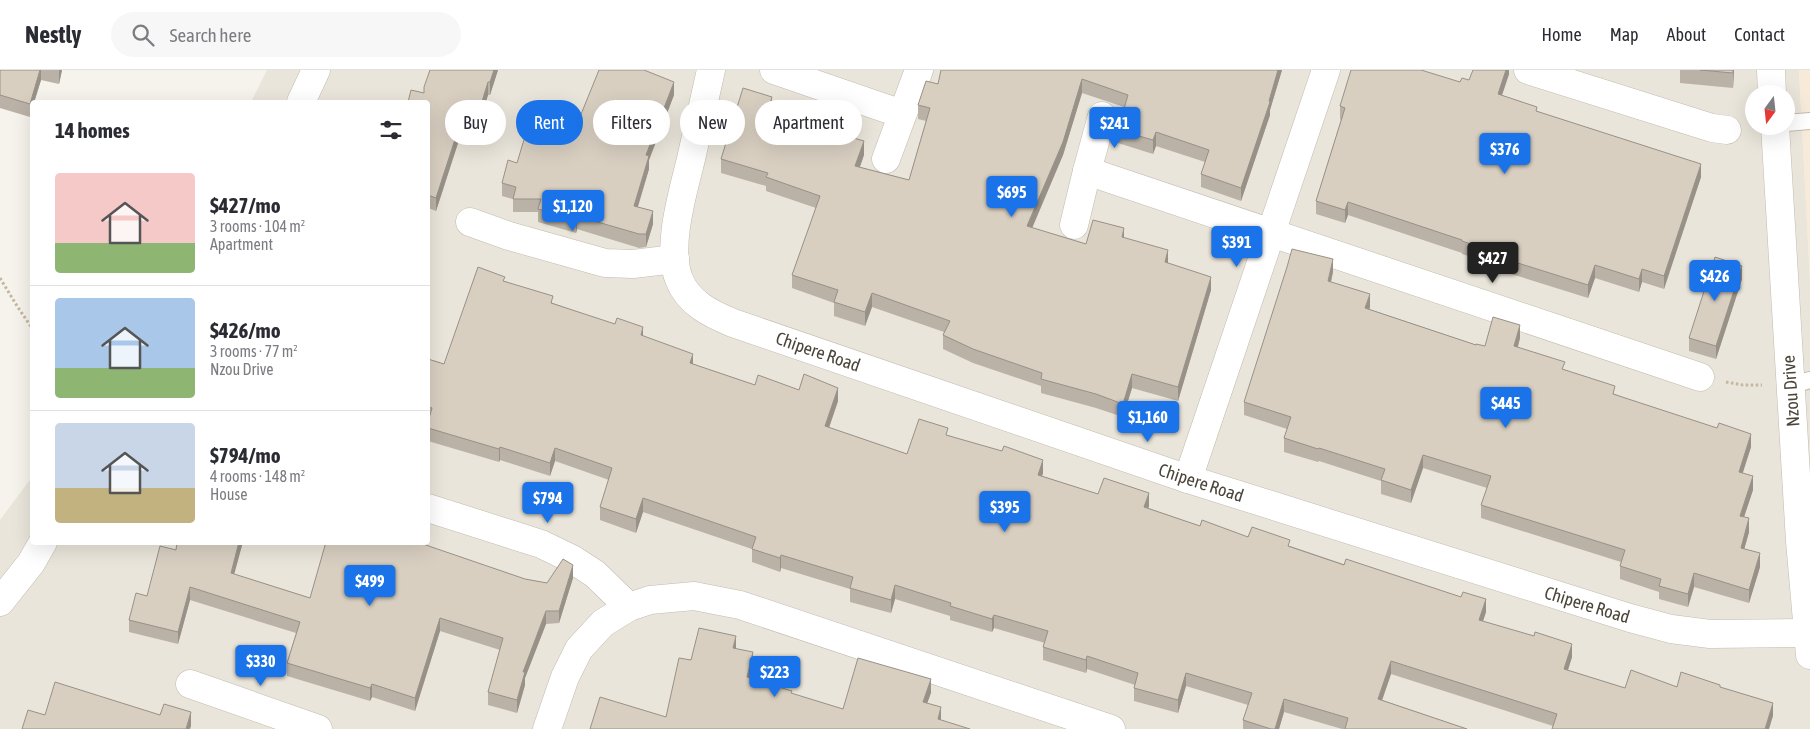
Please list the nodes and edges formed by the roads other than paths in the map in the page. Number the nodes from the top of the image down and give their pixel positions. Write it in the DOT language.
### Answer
graph roads {
  1 [pos="316,70"];
  2 [pos="711,70"];
  3 [pos="774,70"];
  4 [pos="919,70"];
  5 [pos="1326,70"];
  6 [pos="1528,70"];
  7 [pos="1771,70"];
  8 [pos="1772,85"];
  9 [pos="303,100"];
  10 [pos="902,114"];
  11 [pos="1102,116"];
  12 [pos="1810,121"];
  13 [pos="1795,122"];
  14 [pos="1727,130"];
  15 [pos="1775,135"];
  16 [pos="886,159"];
  17 [pos="1086,171"];
  18 [pos="470,222"];
  19 [pos="1074,225"];
  20 [pos="1271,232"];
  21 [pos="675,259"];
  22 [pos="1700,377"];
  23 [pos="1800,383"];
  24 [pos="1188,479"];
  25 [pos="430,509"];
  26 [pos="41,545"];
  27 [pos="0,602"];
  28 [pos="630,607"];
  29 [pos="1810,644"];
  30 [pos="190,684"];
  31 [pos="318,729"];
  32 [pos="547,729"];
  33 [pos="1111,729"];
  1 -- 9 [label="street"];
  2 -- 21 [label="street, Chipere Road"];
  3 -- 10 [label="street"];
  4 -- 10 [label="street"];
  5 -- 20 [label="street"];
  6 -- 14 [label="street"];
  7 -- 8 [label="street"];
  10 -- 16 [label="street"];
  11 -- 17 [label="street"];
  12 -- 13 [label="lane"];
  15 -- 23 [label="street, Nzou Drive"];
  17 -- 19 [label="street"];
  17 -- 20 [label="street"];
  18 -- 21 [label="street"];
  20 -- 22 [label="street"];
  20 -- 24 [label="street"];
  21 -- 24 [label="street, Chipere Road"];
  23 -- 29 [label="street, Nzou Drive"];
  24 -- 29 [label="street, Chipere Road"];
  25 -- 28 [label="street"];
  26 -- 27 [label="street"];
  28 -- 32 [label="street"];
  28 -- 33 [label="street"];
  30 -- 31 [label="street"];
}
